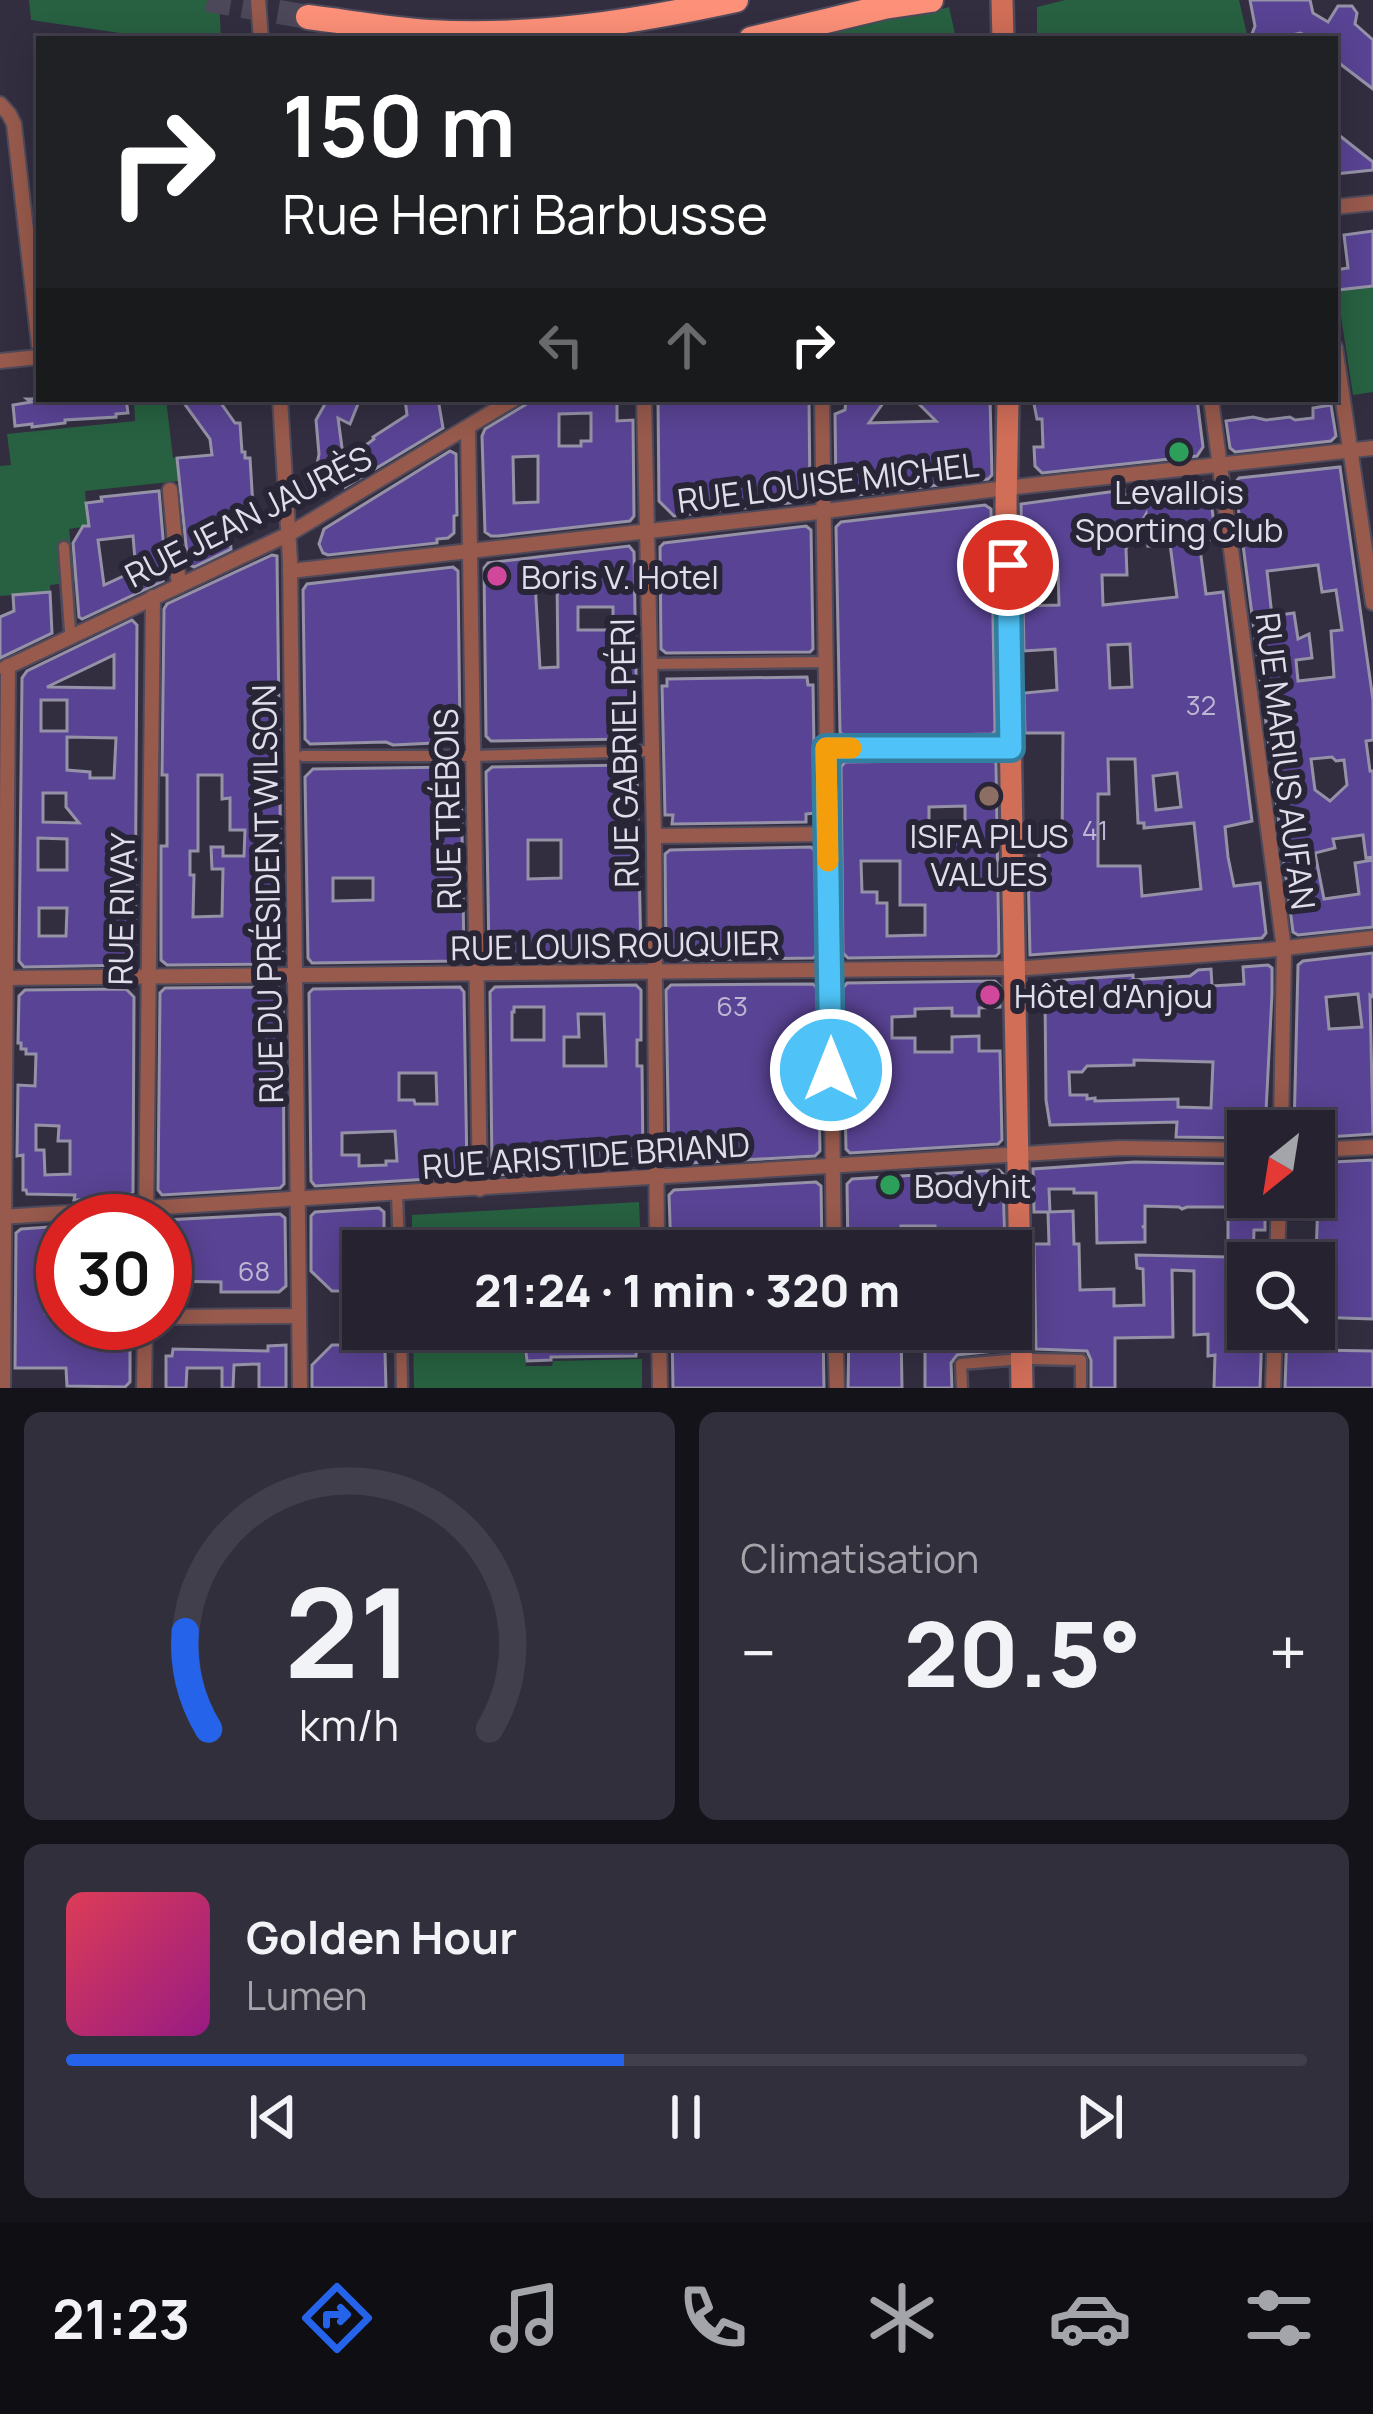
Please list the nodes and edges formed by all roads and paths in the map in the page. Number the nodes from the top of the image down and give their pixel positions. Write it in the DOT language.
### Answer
graph roads {
  1 [pos="258,0"];
  2 [pos="736,0"];
  3 [pos="931,0"];
  4 [pos="1002,0"];
  5 [pos="308,16"];
  6 [pos="427,32"];
  7 [pos="261,36"];
  8 [pos="449,36"];
  9 [pos="763,36"];
  10 [pos="1003,36"];
  11 [pos="0,104"];
  12 [pos="1373,203"];
  13 [pos="1338,208"];
  14 [pos="36,316"];
  15 [pos="36,357"];
  16 [pos="0,361"];
  17 [pos="1338,366"];
  18 [pos="280,402"];
  19 [pos="509,402"];
  20 [pos="644,402"];
  21 [pos="822,402"];
  22 [pos="1008,402"];
  23 [pos="1211,402"];
  24 [pos="468,428"];
  25 [pos="1373,448"];
  26 [pos="1351,451"];
  27 [pos="1221,465"];
  28 [pos="1006,488"];
  29 [pos="170,490"];
  30 [pos="824,511"];
  31 [pos="647,531"];
  32 [pos="289,533"];
  33 [pos="64,548"];
  34 [pos="471,552"];
  35 [pos="290,572"];
  36 [pos="179,586"];
  37 [pos="153,597"];
  38 [pos="1373,603"];
  39 [pos="70,632"];
  40 [pos="825,662"];
  41 [pos="650,664"];
  42 [pos="4,668"];
  43 [pos="826,748"];
  44 [pos="1011,748"];
  45 [pos="647,751"];
  46 [pos="303,756"];
  47 [pos="473,756"];
  48 [pos="827,834"];
  49 [pos="653,836"];
  50 [pos="1373,938"];
  51 [pos="1284,949"];
  52 [pos="1014,968"];
  53 [pos="830,970"];
  54 [pos="655,973"];
  55 [pos="477,974"];
  56 [pos="296,976"];
  57 [pos="147,977"];
  58 [pos="3,978"];
  59 [pos="1281,1110"];
  60 [pos="1373,1147"];
  61 [pos="1335,1149"];
  62 [pos="1227,1150"];
  63 [pos="1017,1156"];
  64 [pos="832,1168"];
  65 [pos="655,1179"];
  66 [pos="480,1189"];
  67 [pos="146,1194"];
  68 [pos="398,1194"];
  69 [pos="298,1198"];
  70 [pos="192,1209"];
  71 [pos="36,1216"];
  72 [pos="2,1217"];
  73 [pos="399,1230"];
  74 [pos="656,1230"];
  75 [pos="833,1230"];
  76 [pos="299,1316"];
  77 [pos="192,1317"];
  78 [pos="145,1350"];
  79 [pos="401,1350"];
  80 [pos="659,1350"];
  81 [pos="836,1350"];
  82 [pos="1274,1350"];
  83 [pos="1031,1359"];
  84 [pos="1009,1360"];
  85 [pos="3,1388"];
  86 [pos="144,1388"];
  87 [pos="300,1388"];
  88 [pos="402,1388"];
  89 [pos="660,1388"];
  90 [pos="837,1388"];
  91 [pos="962,1388"];
  92 [pos="1022,1388"];
  93 [pos="1081,1388"];
  94 [pos="1273,1388"];
  1 -- 7 [label="street"];
  2 -- 6 [label="highway"];
  3 -- 9 [label="highway"];
  4 -- 10 [label="main road"];
  5 -- 6 [label="highway"];
  6 -- 8 [label="highway"];
  11 -- 14 [label="street"];
  12 -- 13 [label="street"];
  15 -- 16 [label="street"];
  17 -- 26 [label="street"];
  18 -- 32 [label="street, RUE DU PRÉSIDENT WILSON"];
  19 -- 24 [label="street, RUE JEAN JAURÈS"];
  20 -- 31 [label="street, RUE GABRIEL PÉRI"];
  21 -- 30 [label="street"];
  22 -- 28 [label="main road"];
  23 -- 27 [label="street, RUE MARIUS AUFAN"];
  24 -- 32 [label="street, RUE JEAN JAURÈS"];
  24 -- 34 [label="street, RUE TRÉBOIS"];
  25 -- 26 [label="street, RUE LOUISE MICHEL"];
  26 -- 27 [label="street, RUE LOUISE MICHEL"];
  26 -- 38 [label="street"];
  27 -- 28 [label="street, RUE LOUISE MICHEL"];
  27 -- 51 [label="street, RUE MARIUS AUFAN"];
  28 -- 30 [label="street, RUE LOUISE MICHEL"];
  28 -- 44 [label="main road"];
  29 -- 36 [label="street"];
  30 -- 31 [label="street, RUE LOUISE MICHEL"];
  30 -- 40 [label="street"];
  31 -- 34 [label="street, RUE LOUISE MICHEL"];
  31 -- 41 [label="street, RUE GABRIEL PÉRI"];
  32 -- 35 [label="street, RUE DU PRÉSIDENT WILSON"];
  32 -- 36 [label="street, RUE JEAN JAURÈS"];
  33 -- 39 [label="street"];
  34 -- 35 [label="street, RUE LOUISE MICHEL"];
  34 -- 47 [label="street, RUE TRÉBOIS"];
  35 -- 56 [label="street, RUE DU PRÉSIDENT WILSON"];
  36 -- 37 [label="street, RUE JEAN JAURÈS"];
  37 -- 42 [label="street, RUE JEAN JAURÈS"];
  37 -- 57 [label="street, RUE RIVAY"];
  40 -- 41 [label="street"];
  40 -- 43 [label="street"];
  41 -- 49 [label="street, RUE GABRIEL PÉRI"];
  42 -- 58 [label="street"];
  43 -- 44 [label="street"];
  43 -- 48 [label="street"];
  44 -- 52 [label="main road"];
  45 -- 47 [label="street"];
  46 -- 47 [label="street"];
  47 -- 55 [label="street, RUE TRÉBOIS"];
  48 -- 49 [label="street"];
  48 -- 53 [label="street"];
  49 -- 54 [label="street, RUE GABRIEL PÉRI"];
  50 -- 51 [label="street, RUE LOUIS ROUQUIER"];
  51 -- 52 [label="street, RUE LOUIS ROUQUIER"];
  51 -- 59 [label="street, RUE MARIUS AUFAN"];
  52 -- 53 [label="street, RUE LOUIS ROUQUIER"];
  52 -- 63 [label="main road"];
  53 -- 54 [label="street, RUE LOUIS ROUQUIER"];
  53 -- 64 [label="street"];
  54 -- 55 [label="street, RUE LOUIS ROUQUIER"];
  54 -- 65 [label="street, RUE GABRIEL PÉRI"];
  55 -- 56 [label="street, RUE LOUIS ROUQUIER"];
  55 -- 66 [label="street, RUE TRÉBOIS"];
  56 -- 57 [label="street, RUE LOUIS ROUQUIER"];
  56 -- 69 [label="street, RUE DU PRÉSIDENT WILSON"];
  57 -- 58 [label="street, RUE LOUIS ROUQUIER"];
  57 -- 67 [label="street, RUE RIVAY"];
  58 -- 72 [label="street"];
  60 -- 61 [label="street"];
  62 -- 63 [label="street, RUE ARISTIDE BRIAND"];
  63 -- 64 [label="street, RUE ARISTIDE BRIAND"];
  63 -- 92 [label="main road"];
  64 -- 65 [label="street, RUE ARISTIDE BRIAND"];
  64 -- 75 [label="street"];
  65 -- 66 [label="street, RUE ARISTIDE BRIAND"];
  65 -- 74 [label="street, RUE GABRIEL PÉRI"];
  66 -- 68 [label="street, RUE ARISTIDE BRIAND"];
  68 -- 69 [label="street, RUE ARISTIDE BRIAND"];
  68 -- 73 [label="street"];
  69 -- 70 [label="street, RUE ARISTIDE BRIAND"];
  69 -- 76 [label="street, RUE DU PRÉSIDENT WILSON"];
  71 -- 72 [label="street, RUE ARISTIDE BRIAND"];
  72 -- 85 [label="street"];
  76 -- 77 [label="street"];
  76 -- 87 [label="street, RUE DU PRÉSIDENT WILSON"];
  78 -- 86 [label="street"];
  79 -- 88 [label="street"];
  80 -- 89 [label="street"];
  81 -- 90 [label="street"];
  82 -- 94 [label="street"];
  83 -- 93 [label="street"];
  84 -- 91 [label="street"];
}
